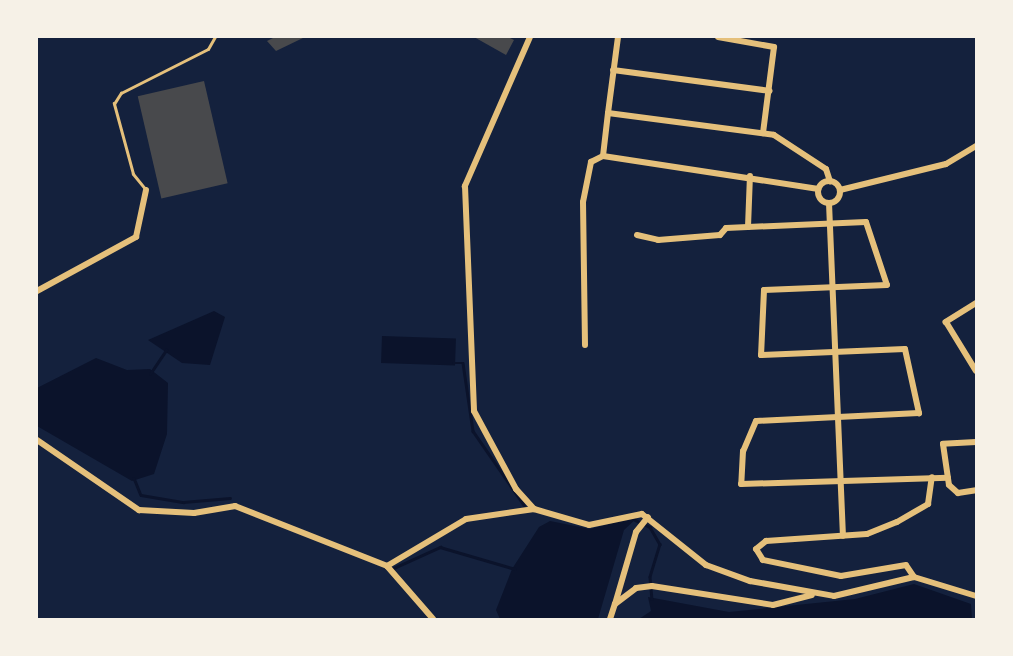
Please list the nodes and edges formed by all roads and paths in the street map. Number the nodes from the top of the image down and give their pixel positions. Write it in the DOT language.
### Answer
graph roads {
  1 [pos="215,37"];
  2 [pos="530,37"];
  3 [pos="618,37"];
  4 [pos="718,37"];
  5 [pos="614,70"];
  6 [pos="770,92"];
  7 [pos="608,113"];
  8 [pos="763,133"];
  9 [pos="976,146"];
  10 [pos="603,156"];
  11 [pos="750,176"];
  12 [pos="830,181"];
  13 [pos="818,189"];
  14 [pos="146,190"];
  15 [pos="840,190"];
  16 [pos="829,203"];
  17 [pos="830,224"];
  18 [pos="748,227"];
  19 [pos="637,235"];
  20 [pos="833,288"];
  21 [pos="37,291"];
  22 [pos="976,303"];
  23 [pos="585,345"];
  24 [pos="835,352"];
  25 [pos="976,370"];
  26 [pos="838,417"];
  27 [pos="37,440"];
  28 [pos="976,442"];
  29 [pos="932,477"];
  30 [pos="948,478"];
  31 [pos="841,481"];
  32 [pos="976,490"];
  33 [pos="534,509"];
  34 [pos="645,521"];
  35 [pos="844,537"];
  36 [pos="387,566"];
  37 [pos="914,577"];
  38 [pos="813,595"];
  39 [pos="976,596"];
  40 [pos="615,604"];
  41 [pos="433,619"];
  42 [pos="610,619"];
  1 -- 14 [label="lane"];
  2 -- 33 [label="street"];
  3 -- 5 [label="street"];
  4 -- 6 [label="street"];
  5 -- 6 [label="street"];
  5 -- 7 [label="street"];
  6 -- 8 [label="street"];
  7 -- 8 [label="street"];
  7 -- 10 [label="street"];
  8 -- 12 [label="street"];
  9 -- 15 [label="street"];
  10 -- 11 [label="street"];
  10 -- 23 [label="street"];
  11 -- 13 [label="street"];
  11 -- 18 [label="street"];
  12 -- 13 [label="street"];
  12 -- 15 [label="street"];
  13 -- 16 [label="street"];
  14 -- 21 [label="street"];
  15 -- 16 [label="street"];
  16 -- 17 [label="street"];
  17 -- 18 [label="street"];
  17 -- 20 [label="street"];
  17 -- 20 [label="street"];
  18 -- 19 [label="street"];
  20 -- 24 [label="street"];
  20 -- 24 [label="street"];
  22 -- 25 [label="street"];
  24 -- 26 [label="street"];
  24 -- 26 [label="street"];
  26 -- 31 [label="street"];
  26 -- 31 [label="street"];
  27 -- 36 [label="street"];
  28 -- 30 [label="street"];
  29 -- 30 [label="street"];
  29 -- 31 [label="street"];
  29 -- 35 [label="street"];
  30 -- 32 [label="street"];
  31 -- 35 [label="street"];
  33 -- 34 [label="street"];
  33 -- 36 [label="street"];
  34 -- 38 [label="street"];
  34 -- 40 [label="street"];
  35 -- 37 [label="street"];
  36 -- 41 [label="street"];
  37 -- 38 [label="street"];
  37 -- 39 [label="street"];
  38 -- 40 [label="street"];
  40 -- 42 [label="street"];
}
